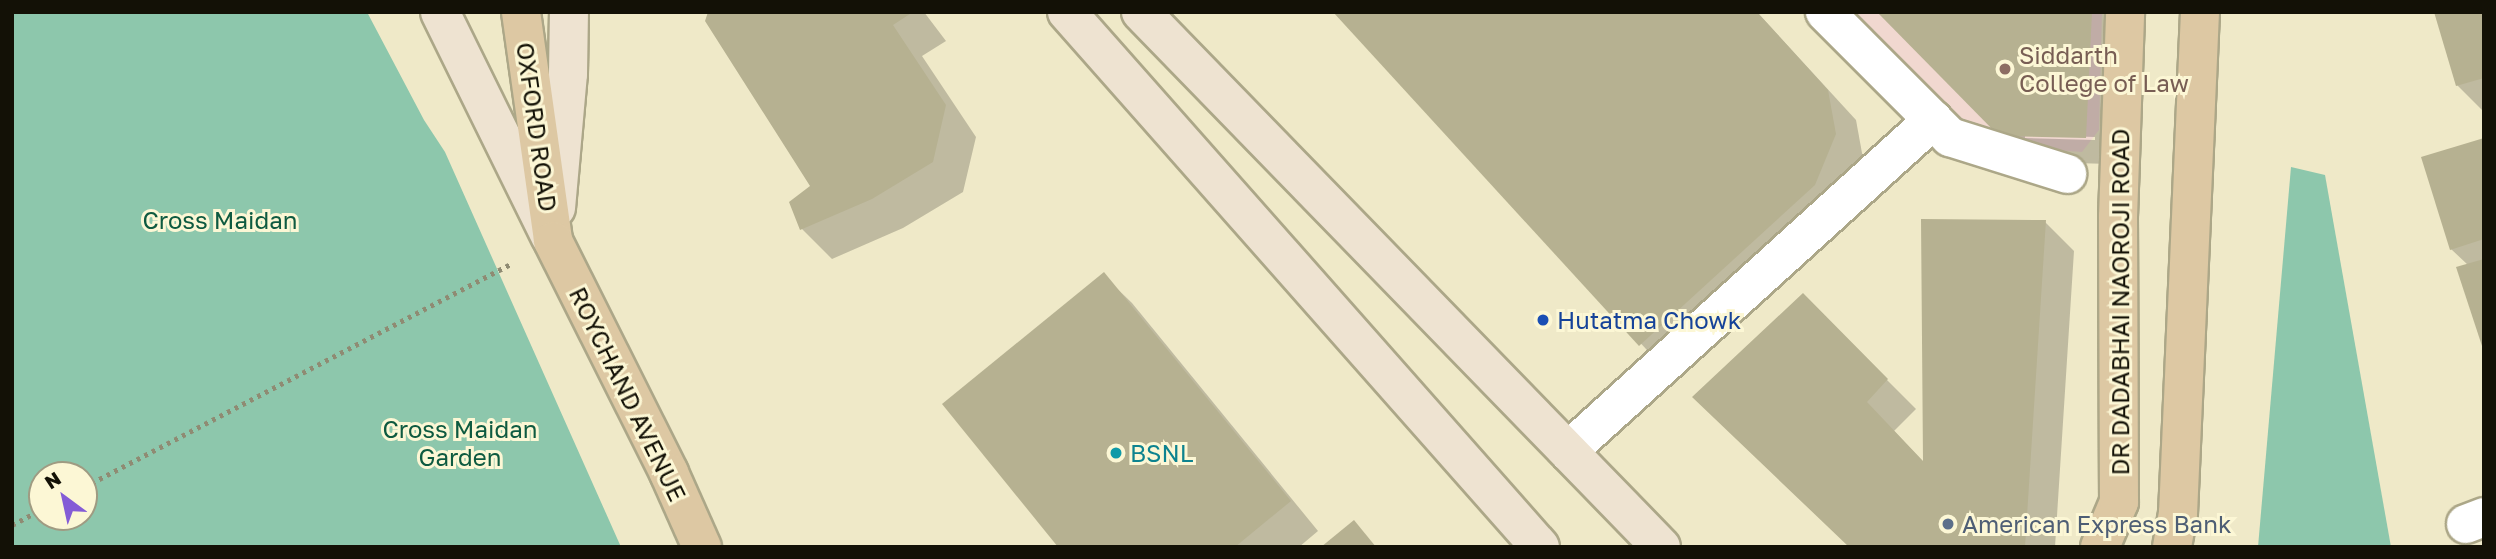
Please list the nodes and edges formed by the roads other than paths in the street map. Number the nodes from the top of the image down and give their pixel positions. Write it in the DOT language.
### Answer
graph roads {
  1 [pos="440,12"];
  2 [pos="521,12"];
  3 [pos="569,12"];
  4 [pos="1067,12"];
  5 [pos="1141,12"];
  6 [pos="1825,12"];
  7 [pos="2126,12"];
  8 [pos="2200,12"];
  9 [pos="1942,129"];
  10 [pos="2067,174"];
  11 [pos="553,241"];
  12 [pos="1568,451"];
  13 [pos="702,547"];
  14 [pos="1540,547"];
  15 [pos="1661,547"];
  16 [pos="2099,547"];
  17 [pos="2172,547"];
  1 -- 11 [label="main road"];
  2 -- 11 [label="main road, OXFORD ROAD"];
  3 -- 11 [label="main road"];
  4 -- 14 [label="main road"];
  5 -- 12 [label="main road"];
  6 -- 9 [label="street"];
  7 -- 16 [label="main road, DR DADABHAI NAOROJI ROAD"];
  8 -- 17 [label="main road"];
  9 -- 10 [label="street"];
  9 -- 12 [label="street"];
  11 -- 13 [label="main road, ROYCHAND AVENUE"];
  12 -- 15 [label="main road"];
}
